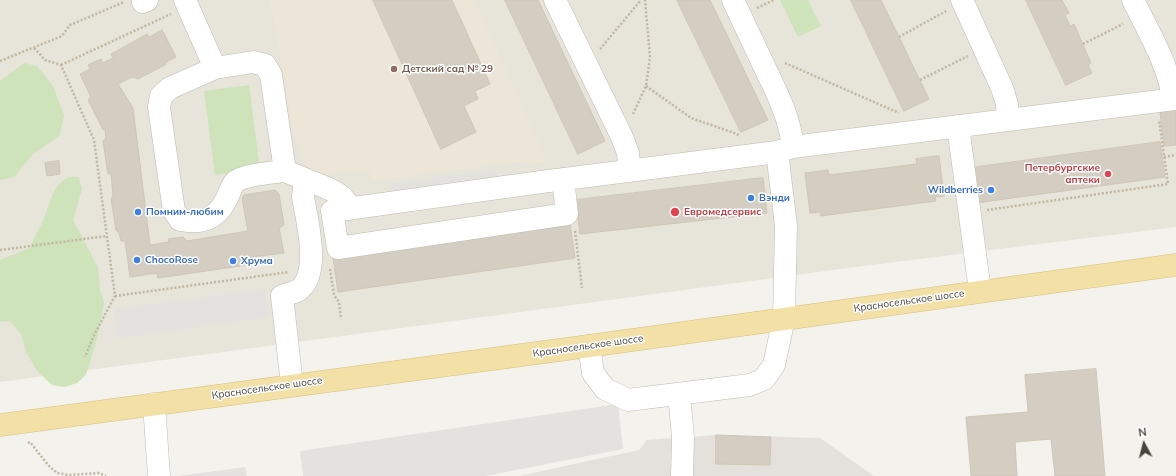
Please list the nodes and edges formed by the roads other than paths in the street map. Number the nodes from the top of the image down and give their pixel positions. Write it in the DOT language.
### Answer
graph roads {
  1 [pos="555,0"];
  2 [pos="733,0"];
  3 [pos="963,1"];
  4 [pos="178,7"];
  5 [pos="1137,8"];
  6 [pos="215,68"];
  7 [pos="1169,100"];
  8 [pos="1008,119"];
  9 [pos="958,126"];
  10 [pos="776,151"];
  11 [pos="285,171"];
  12 [pos="630,171"];
  13 [pos="563,179"];
  14 [pos="307,180"];
  15 [pos="349,209"];
  16 [pos="1176,264"];
  17 [pos="980,291"];
  18 [pos="784,318"];
  19 [pos="589,346"];
  20 [pos="292,385"];
  21 [pos="679,394"];
  22 [pos="154,404"];
  23 [pos="0,424"];
  24 [pos="158,476"];
  25 [pos="682,476"];
  1 -- 12 [label="lane"];
  2 -- 10 [label="lane"];
  3 -- 8 [label="lane"];
  4 -- 6 [label="lane"];
  5 -- 7 [label="lane"];
  6 -- 11 [label="lane"];
  6 -- 11 [label="lane"];
  7 -- 8 [label="lane"];
  8 -- 9 [label="lane"];
  9 -- 10 [label="lane"];
  9 -- 17 [label="lane"];
  10 -- 12 [label="lane"];
  10 -- 18 [label="lane"];
  11 -- 14 [label="lane"];
  12 -- 13 [label="lane"];
  13 -- 15 [label="lane"];
  13 -- 15 [label="lane"];
  14 -- 15 [label="lane"];
  14 -- 20 [label="lane"];
  16 -- 17 [label="main road, Красносельское шоссе"];
  17 -- 18 [label="main road, Красносельское шоссе"];
  18 -- 19 [label="main road, Красносельское шоссе"];
  18 -- 21 [label="lane"];
  19 -- 20 [label="main road, Красносельское шоссе"];
  19 -- 21 [label="lane"];
  20 -- 22 [label="main road, Красносельское шоссе"];
  21 -- 25 [label="lane"];
  22 -- 23 [label="main road, Красносельское шоссе"];
  22 -- 24 [label="lane"];
}
